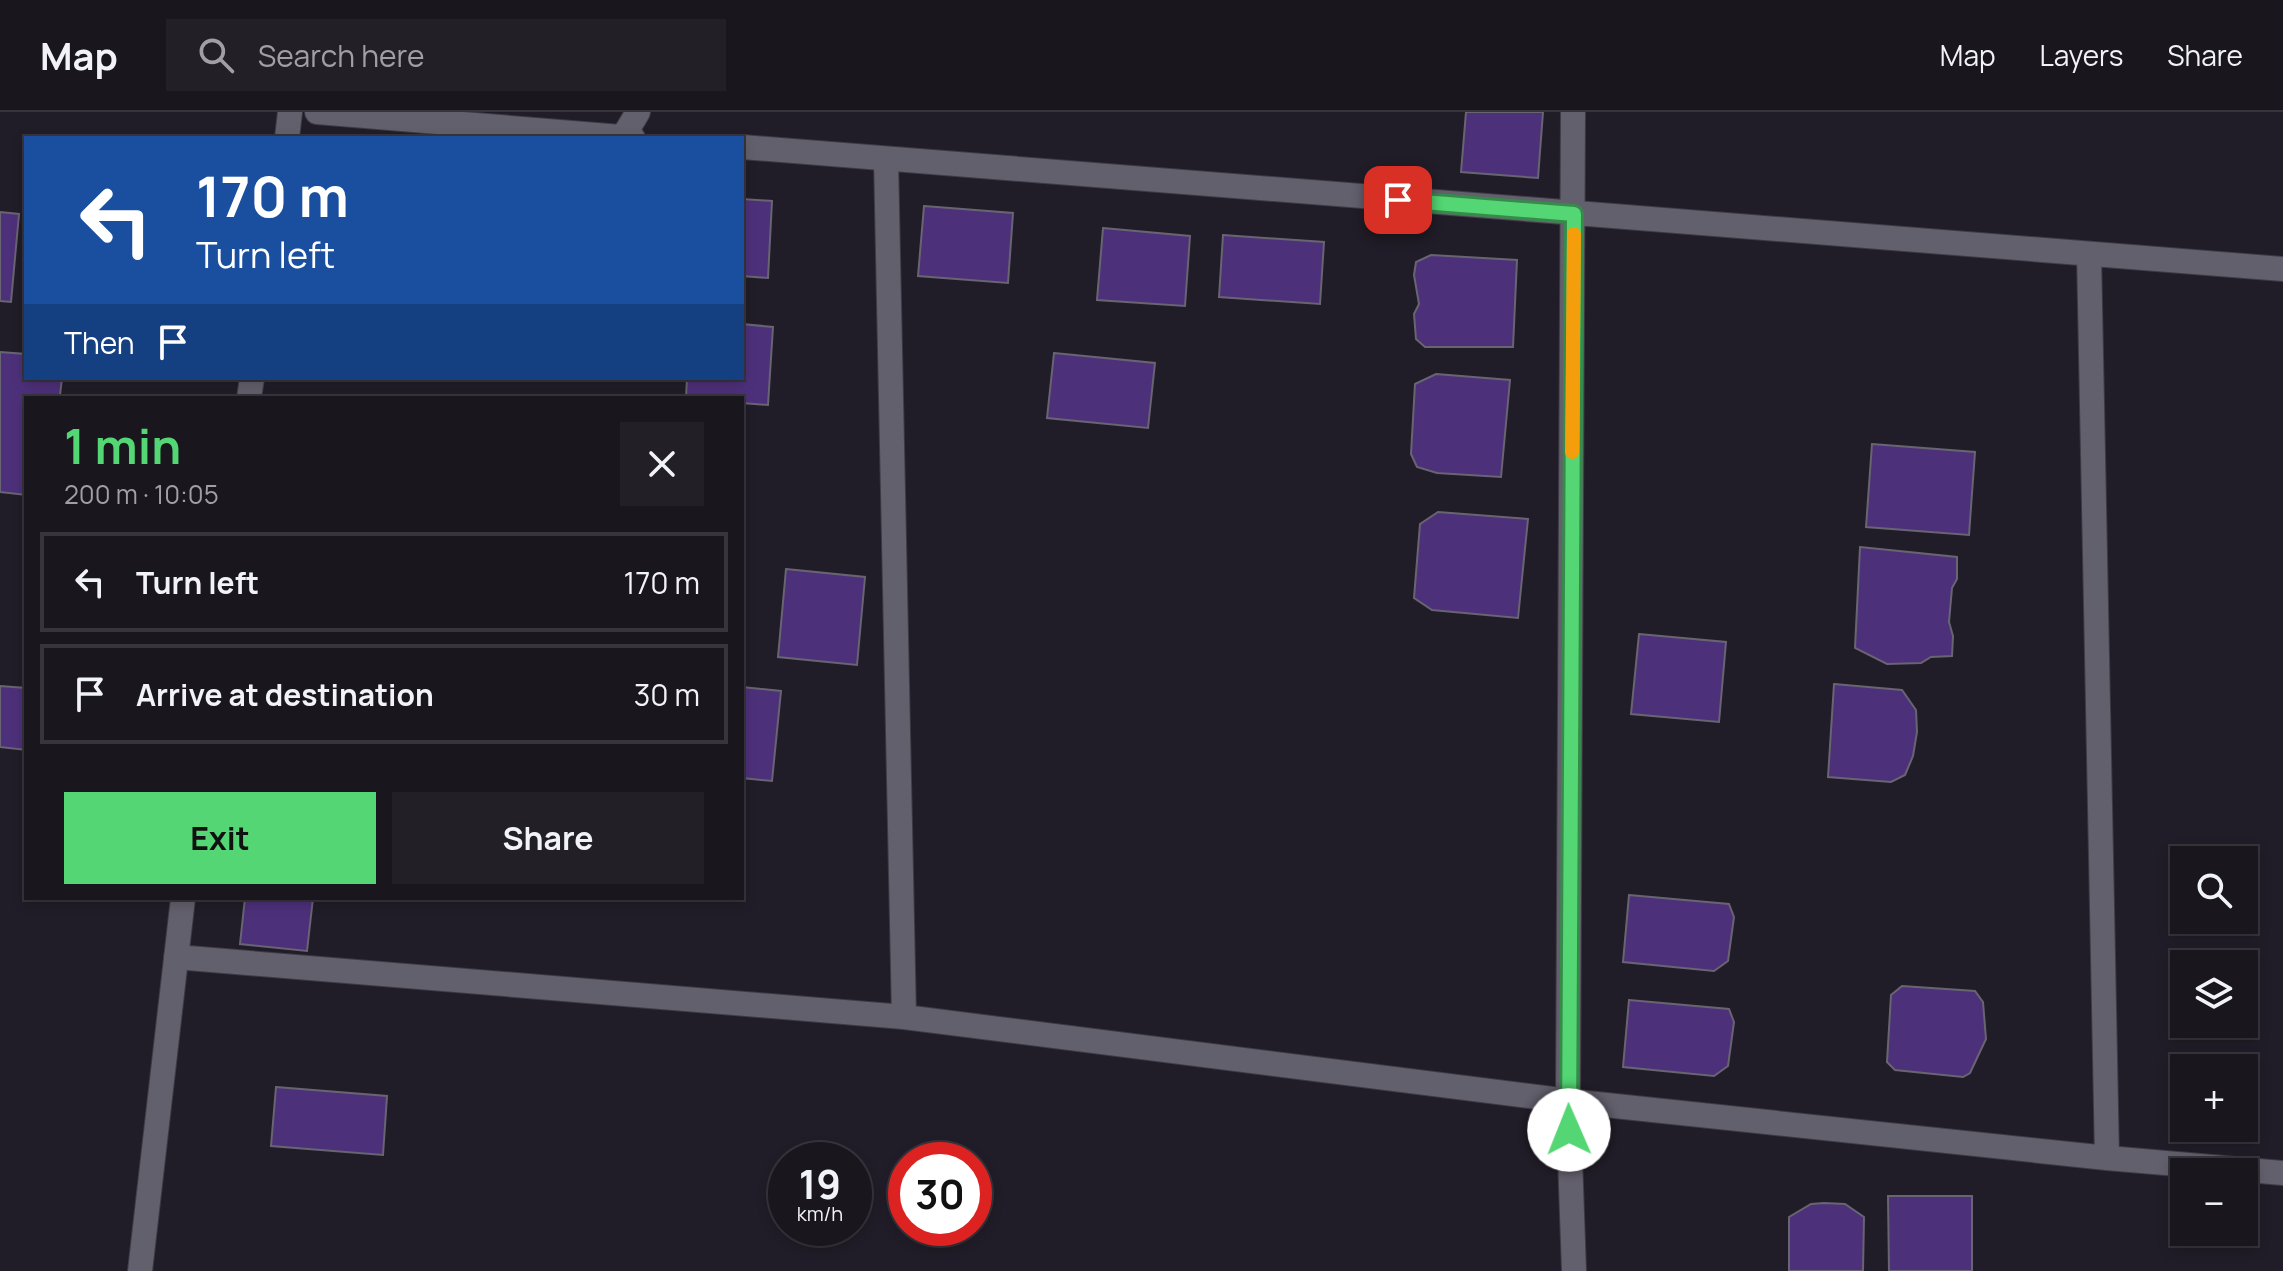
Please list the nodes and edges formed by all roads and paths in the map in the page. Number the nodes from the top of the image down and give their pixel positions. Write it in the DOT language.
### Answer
graph roads {
  1 [pos="290,112"];
  2 [pos="317,112"];
  3 [pos="638,112"];
  4 [pos="1573,112"];
  5 [pos="287,136"];
  6 [pos="611,136"];
  7 [pos="624,136"];
  8 [pos="744,147"];
  9 [pos="886,159"];
  10 [pos="1574,214"];
  11 [pos="2089,254"];
  12 [pos="2283,269"];
  13 [pos="183,900"];
  14 [pos="176,957"];
  15 [pos="904,1017"];
  16 [pos="1568,1101"];
  17 [pos="2107,1158"];
  18 [pos="2283,1173"];
  19 [pos="140,1271"];
  20 [pos="1574,1271"];
  1 -- 5 [label="street"];
  2 -- 6 [label="street"];
  3 -- 7 [label="street"];
  4 -- 10 [label="street"];
  8 -- 9 [label="street"];
  9 -- 10 [label="street"];
  9 -- 15 [label="street"];
  10 -- 11 [label="street"];
  10 -- 16 [label="street"];
  11 -- 12 [label="street"];
  11 -- 17 [label="street"];
  13 -- 14 [label="street"];
  14 -- 15 [label="street"];
  14 -- 19 [label="street"];
  15 -- 16 [label="street"];
  16 -- 17 [label="street"];
  16 -- 20 [label="street"];
  17 -- 18 [label="street"];
}
